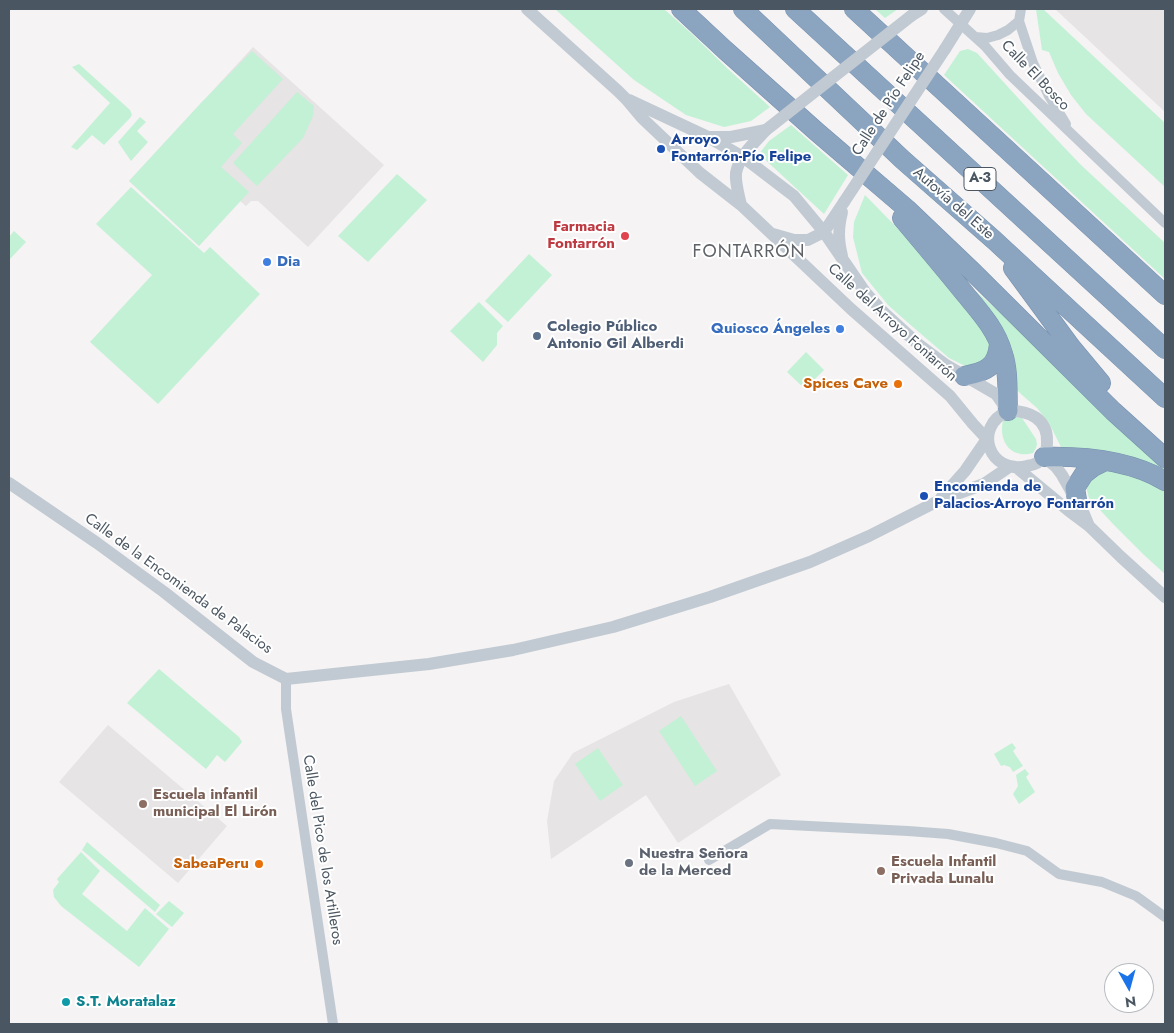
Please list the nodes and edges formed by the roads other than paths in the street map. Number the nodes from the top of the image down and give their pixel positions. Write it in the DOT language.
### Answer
graph roads {
  1 [pos="526,9"];
  2 [pos="681,9"];
  3 [pos="743,9"];
  4 [pos="795,9"];
  5 [pos="854,9"];
  6 [pos="944,9"];
  7 [pos="970,9"];
  8 [pos="1021,9"];
  9 [pos="917,13"];
  10 [pos="1019,21"];
  11 [pos="960,23"];
  12 [pos="974,36"];
  13 [pos="626,99"];
  14 [pos="766,130"];
  15 [pos="817,132"];
  16 [pos="708,137"];
  17 [pos="1074,138"];
  18 [pos="742,157"];
  19 [pos="844,202"];
  20 [pos="741,205"];
  21 [pos="1165,222"];
  22 [pos="824,232"];
  23 [pos="772,234"];
  24 [pos="994,240"];
  25 [pos="844,263"];
  26 [pos="1165,295"];
  27 [pos="1000,344"];
  28 [pos="1165,349"];
  29 [pos="964,376"];
  30 [pos="1165,398"];
  31 [pos="1008,411"];
  32 [pos="987,439"];
  33 [pos="1044,457"];
  34 [pos="1165,458"];
  35 [pos="1105,461"];
  36 [pos="1013,467"];
  37 [pos="1165,481"];
  38 [pos="9,483"];
  39 [pos="940,500"];
  40 [pos="1077,500"];
  41 [pos="1089,526"];
  42 [pos="1165,597"];
  43 [pos="286,679"];
  44 [pos="709,860"];
  45 [pos="1165,918"];
  46 [pos="334,1024"];
  1 -- 13 [label="street, Calle del Arroyo Fontarrón"];
  2 -- 15 [label="highway"];
  3 -- 24 [label="highway, Autovía del Este / A-3"];
  4 -- 28 [label="highway, A-3"];
  5 -- 26 [label="highway"];
  6 -- 11 [label="street"];
  7 -- 11 [label="street, Calle de Pío Felipe"];
  8 -- 10 [label="street"];
  9 -- 14 [label="street, bridge"];
  10 -- 12 [label="street"];
  10 -- 17 [label="street, Calle El Bosco"];
  11 -- 12 [label="street"];
  11 -- 19 [label="street, Calle de Pío Felipe, bridge"];
  12 -- 17 [label="street, Calle El Bosco"];
  13 -- 16 [label="street, Calle del Arroyo Fontarrón"];
  13 -- 20 [label="street, Calle del Arroyo Fontarrón"];
  14 -- 16 [label="street, Calle del Arroyo Fontarrón"];
  14 -- 18 [label="street"];
  15 -- 27 [label="highway"];
  15 -- 34 [label="highway"];
  16 -- 18 [label="street, Calle del Arroyo Fontarrón"];
  17 -- 21 [label="street, Calle El Bosco"];
  18 -- 20 [label="street"];
  18 -- 22 [label="street, Calle del Arroyo Fontarrón"];
  19 -- 22 [label="street"];
  19 -- 25 [label="street"];
  20 -- 23 [label="street, Calle del Arroyo Fontarrón"];
  22 -- 23 [label="street, Calle del Arroyo Fontarrón"];
  22 -- 25 [label="street, Calle del Arroyo Fontarrón"];
  23 -- 32 [label="street, Calle del Arroyo Fontarrón"];
  24 -- 30 [label="highway, Autovía del Este / A-3"];
  24 -- 34 [label="highway"];
  25 -- 29 [label="street, Calle del Arroyo Fontarrón"];
  27 -- 29 [label="highway"];
  27 -- 31 [label="highway"];
  29 -- 31 [label="street, Calle del Arroyo Fontarrón"];
  31 -- 32 [label="street"];
  31 -- 33 [label="street"];
  32 -- 36 [label="street"];
  32 -- 39 [label="street"];
  33 -- 35 [label="highway"];
  33 -- 36 [label="street"];
  33 -- 40 [label="street"];
  35 -- 37 [label="highway"];
  35 -- 40 [label="highway"];
  36 -- 39 [label="street"];
  36 -- 41 [label="street"];
  38 -- 43 [label="street, Calle de la Encomienda de Palacios"];
  39 -- 43 [label="street"];
  40 -- 41 [label="street"];
  41 -- 42 [label="street"];
  43 -- 46 [label="street, Calle del Pico de los Artilleros"];
  44 -- 45 [label="street"];
}
